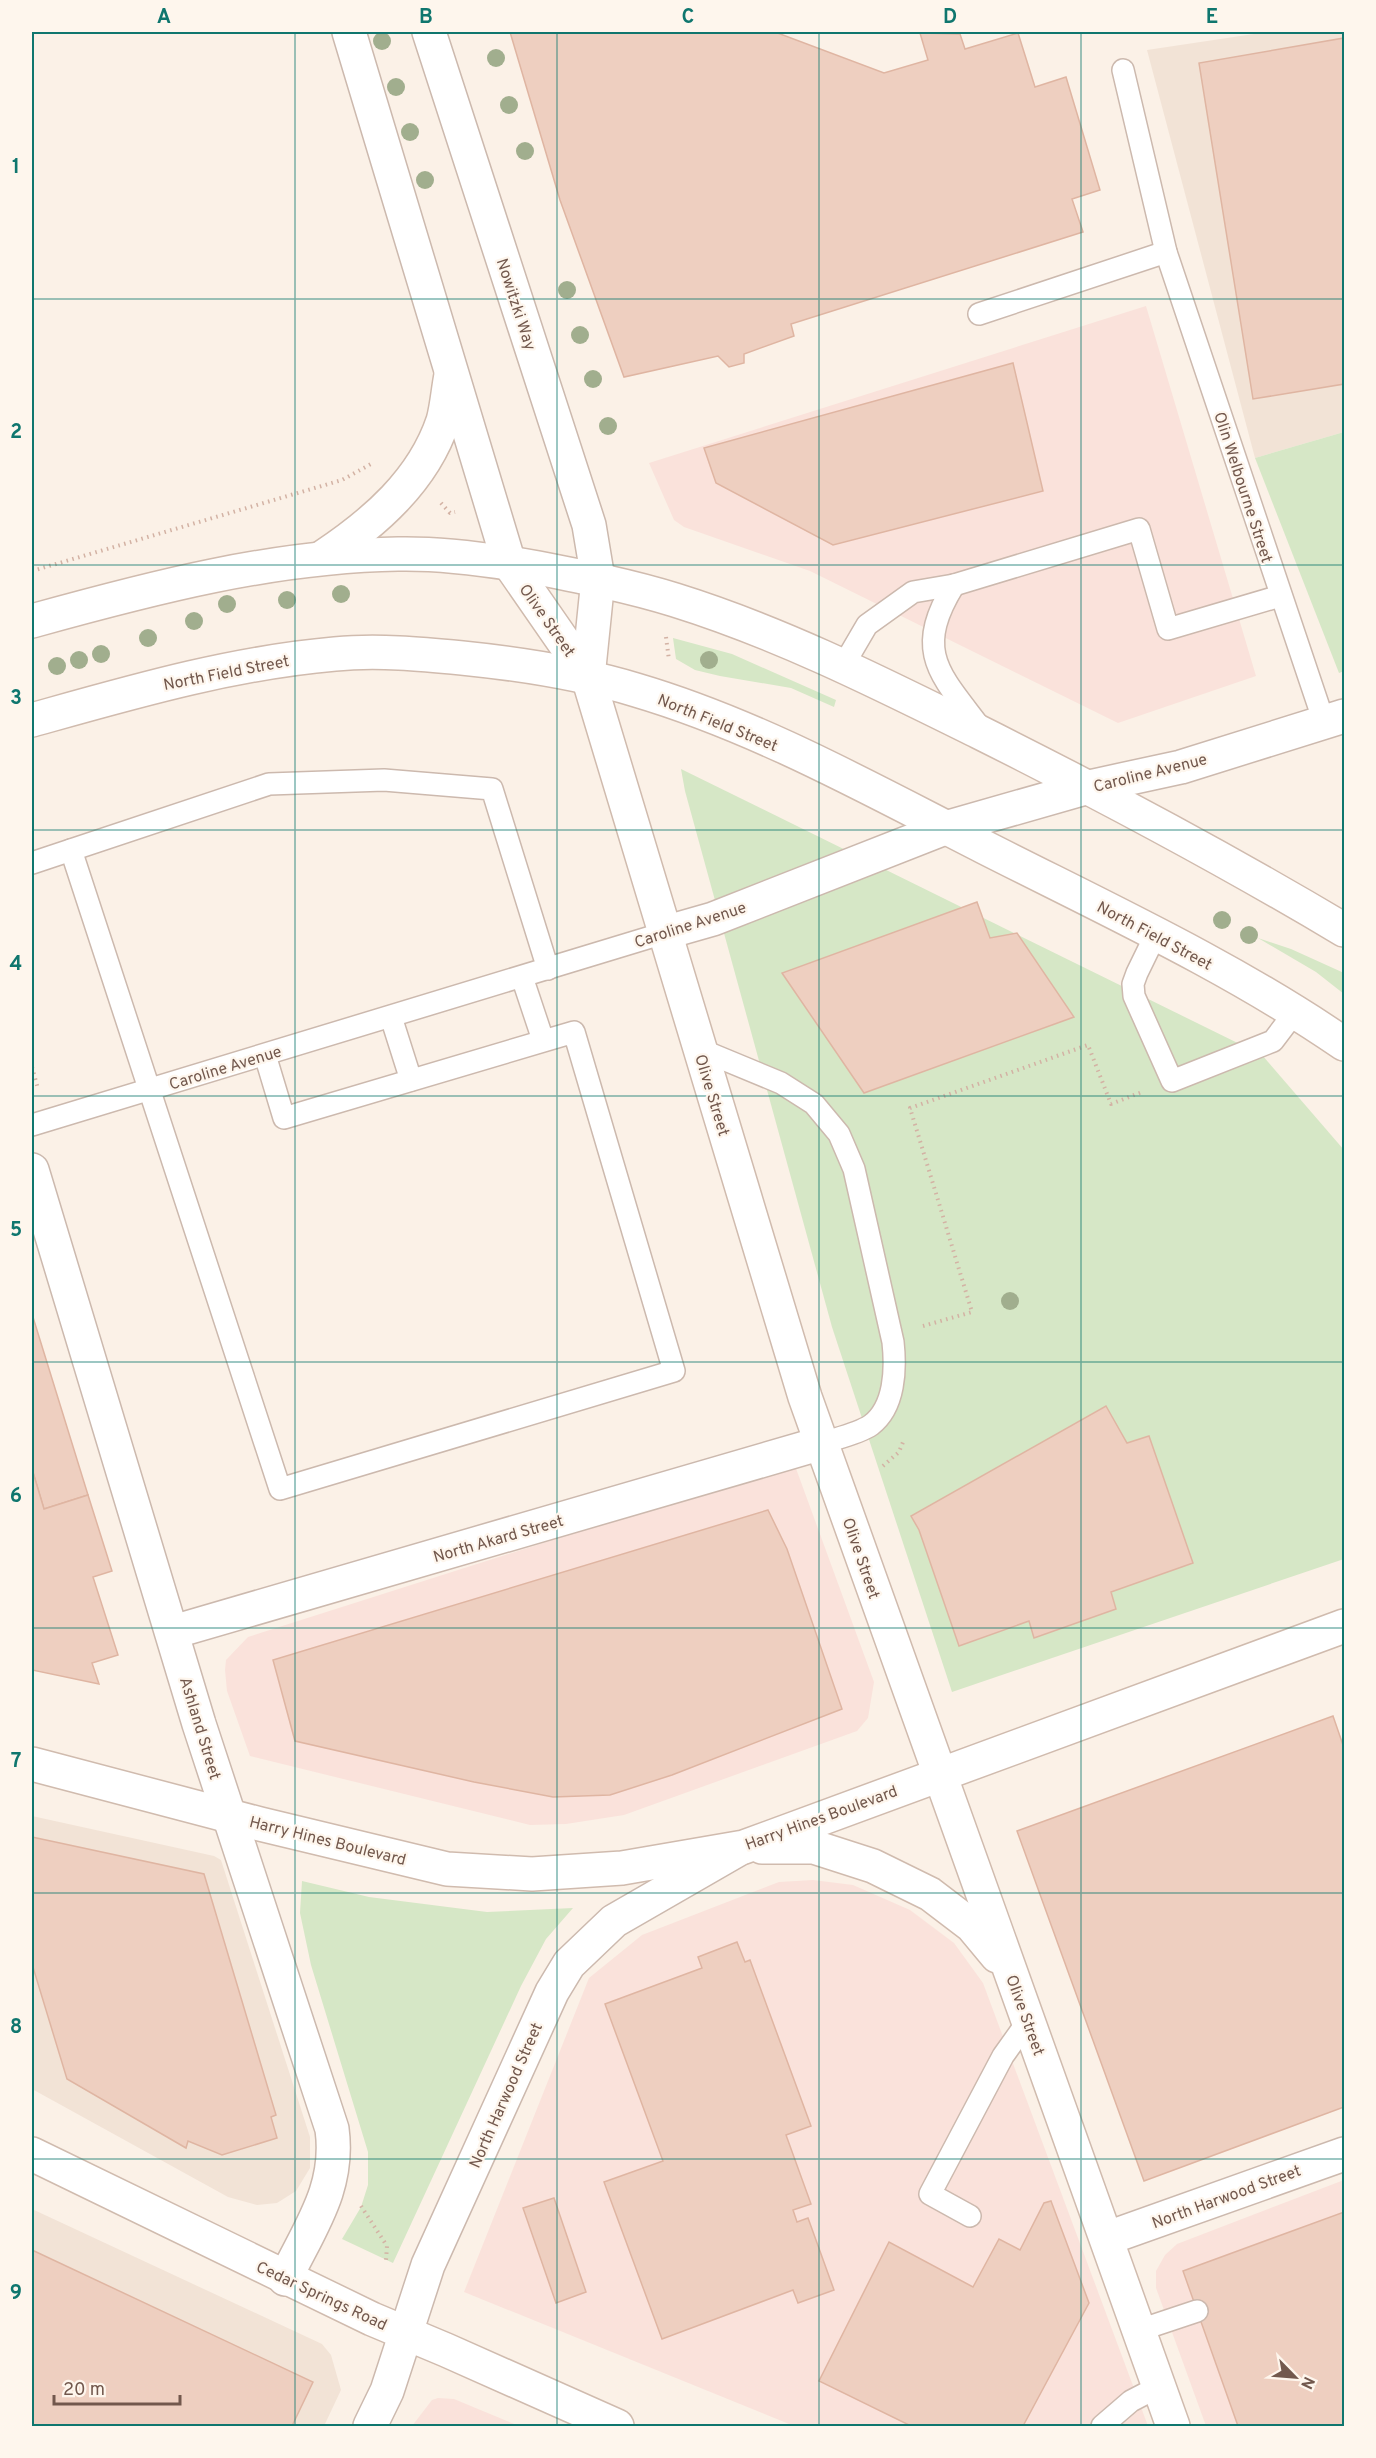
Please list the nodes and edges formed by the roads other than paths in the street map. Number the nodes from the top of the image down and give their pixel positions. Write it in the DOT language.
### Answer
graph roads {
  1 [pos="349,32"];
  2 [pos="429,32"];
  3 [pos="1123,70"];
  4 [pos="1166,252"];
  5 [pos="979,314"];
  6 [pos="451,375"];
  7 [pos="323,557"];
  8 [pos="508,563"];
  9 [pos="598,579"];
  10 [pos="954,585"];
  11 [pos="1280,596"];
  12 [pos="32,621"];
  13 [pos="843,666"];
  14 [pos="588,677"];
  15 [pos="1334,719"];
  16 [pos="32,720"];
  17 [pos="987,736"];
  18 [pos="1089,787"];
  19 [pos="945,828"];
  20 [pos="71,850"];
  21 [pos="32,863"];
  22 [pos="1344,930"];
  23 [pos="664,933"];
  24 [pos="1156,934"];
  25 [pos="548,969"];
  26 [pos="522,976"];
  27 [pos="1295,1012"];
  28 [pos="391,1017"];
  29 [pos="543,1040"];
  30 [pos="1344,1044"];
  31 [pos="699,1049"];
  32 [pos="265,1055"];
  33 [pos="411,1080"];
  34 [pos="149,1090"];
  35 [pos="32,1125"];
  36 [pos="32,1170"];
  37 [pos="822,1443"];
  38 [pos="1344,1626"];
  39 [pos="173,1632"];
  40 [pos="32,1764"];
  41 [pos="938,1774"];
  42 [pos="228,1815"];
  43 [pos="744,1846"];
  44 [pos="1012,1974"];
  45 [pos="1028,2021"];
  46 [pos="32,2154"];
  47 [pos="1344,2154"];
  48 [pos="970,2216"];
  49 [pos="1108,2238"];
  50 [pos="285,2279"];
  51 [pos="1197,2311"];
  52 [pos="1140,2330"];
  53 [pos="406,2334"];
  54 [pos="1160,2386"];
  55 [pos="370,2427"];
  56 [pos="617,2427"];
  57 [pos="1101,2427"];
  58 [pos="1173,2427"];
  1 -- 6 [label="main road"];
  2 -- 9 [label="main road, Nowitzki Way"];
  3 -- 4 [label="lane, Olin Welbourne Street"];
  4 -- 5 [label="lane"];
  4 -- 11 [label="lane, Olin Welbourne Street"];
  6 -- 7 [label="main road"];
  6 -- 8 [label="main road"];
  7 -- 8 [label="main road"];
  7 -- 12 [label="main road"];
  8 -- 9 [label="main road"];
  8 -- 14 [label="main road, Olive Street"];
  9 -- 13 [label="main road"];
  9 -- 14 [label="main road, Olive Street"];
  10 -- 11 [label="lane"];
  10 -- 13 [label="lane"];
  10 -- 17 [label="lane"];
  11 -- 15 [label="lane, Olin Welbourne Street"];
  13 -- 17 [label="main road"];
  14 -- 16 [label="main road, North Field Street"];
  14 -- 19 [label="main road, North Field Street"];
  14 -- 23 [label="main road, Olive Street"];
  15 -- 18 [label="main road, Caroline Avenue"];
  17 -- 18 [label="main road"];
  18 -- 19 [label="main road, Caroline Avenue"];
  18 -- 22 [label="main road"];
  19 -- 23 [label="main road, Caroline Avenue"];
  19 -- 24 [label="main road, North Field Street"];
  20 -- 21 [label="lane"];
  20 -- 25 [label="lane"];
  20 -- 34 [label="lane"];
  23 -- 25 [label="lane, Caroline Avenue"];
  23 -- 31 [label="main road, Olive Street"];
  24 -- 27 [label="main road, North Field Street"];
  24 -- 27 [label="lane"];
  25 -- 26 [label="lane, Caroline Avenue"];
  26 -- 28 [label="lane, Caroline Avenue"];
  26 -- 29 [label="lane"];
  27 -- 30 [label="main road, North Field Street"];
  28 -- 32 [label="lane, Caroline Avenue"];
  28 -- 33 [label="lane"];
  29 -- 33 [label="lane"];
  29 -- 34 [label="lane"];
  31 -- 37 [label="main road, Olive Street"];
  31 -- 37 [label="lane"];
  32 -- 33 [label="lane"];
  32 -- 34 [label="lane, Caroline Avenue"];
  34 -- 35 [label="lane, Caroline Avenue"];
  36 -- 39 [label="main road, Ashland Street"];
  37 -- 39 [label="main road, North Akard Street"];
  37 -- 41 [label="main road, Olive Street"];
  38 -- 41 [label="main road, Harry Hines Boulevard"];
  39 -- 42 [label="main road, Ashland Street"];
  40 -- 42 [label="main road, Harry Hines Boulevard"];
  41 -- 43 [label="main road, Harry Hines Boulevard"];
  41 -- 44 [label="main road, Olive Street"];
  42 -- 43 [label="main road, Harry Hines Boulevard"];
  42 -- 50 [label="main road, Ashland Street"];
  43 -- 44 [label="main road"];
  43 -- 53 [label="main road, North Harwood Street"];
  44 -- 45 [label="main road, Olive Street"];
  45 -- 48 [label="lane"];
  45 -- 49 [label="main road, Olive Street"];
  46 -- 50 [label="main road, Cedar Springs Road"];
  47 -- 49 [label="main road, North Harwood Street"];
  49 -- 52 [label="main road, Olive Street"];
  50 -- 53 [label="main road, Cedar Springs Road"];
  51 -- 52 [label="lane"];
  52 -- 54 [label="main road, Olive Street"];
  53 -- 55 [label="main road, North Harwood Street"];
  53 -- 56 [label="main road, Cedar Springs Road"];
  54 -- 57 [label="lane"];
  54 -- 58 [label="main road, Olive Street"];
}
